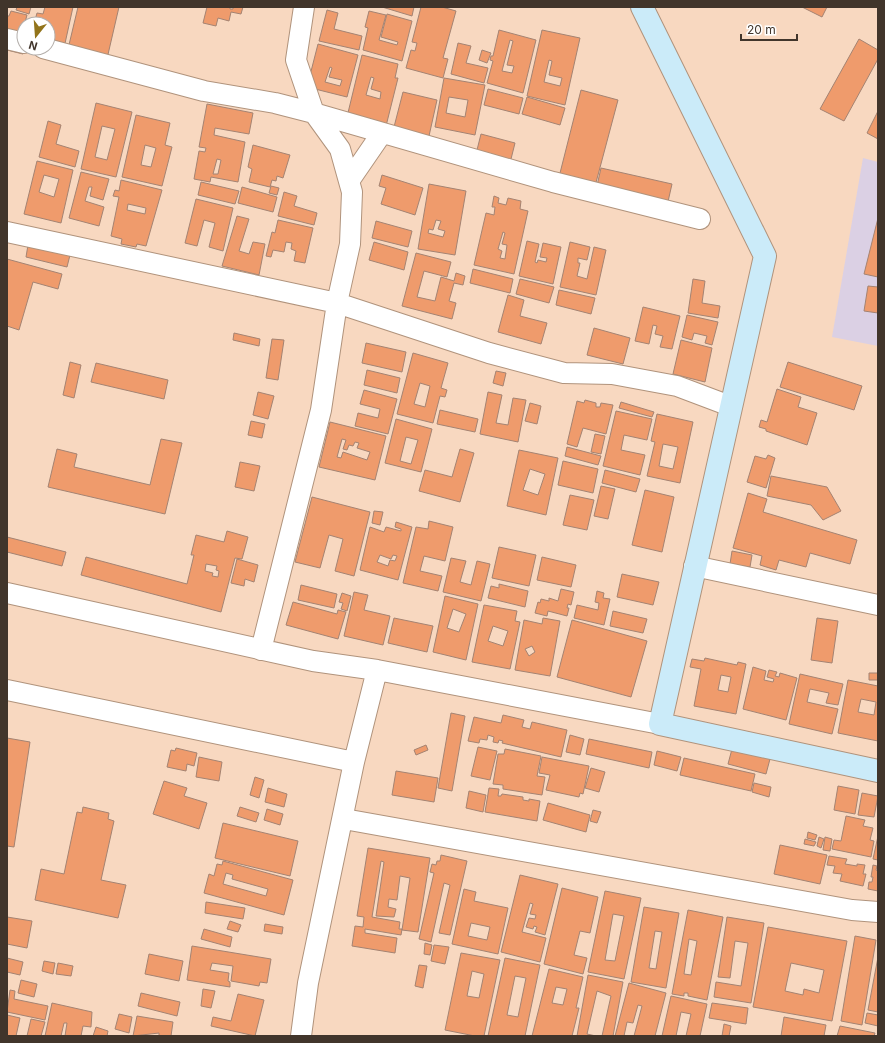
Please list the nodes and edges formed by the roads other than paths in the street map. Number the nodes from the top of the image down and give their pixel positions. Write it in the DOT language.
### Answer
graph roads {
  1 [pos="304,7"];
  2 [pos="642,7"];
  3 [pos="56,51"];
  4 [pos="314,113"];
  5 [pos="382,133"];
  6 [pos="349,181"];
  7 [pos="700,219"];
  8 [pos="7,232"];
  9 [pos="337,303"];
  10 [pos="730,406"];
  11 [pos="694,566"];
  12 [pos="7,592"];
  13 [pos="878,605"];
  14 [pos="261,650"];
  15 [pos="377,670"];
  16 [pos="7,690"];
  17 [pos="660,724"];
  18 [pos="354,762"];
  19 [pos="878,771"];
  20 [pos="344,819"];
  21 [pos="878,912"];
  22 [pos="301,1036"];
  1 -- 4 [label="street"];
  2 -- 10 [label="street"];
  3 -- 4 [label="street"];
  4 -- 5 [label="street"];
  4 -- 6 [label="street"];
  5 -- 6 [label="street"];
  5 -- 7 [label="street"];
  6 -- 9 [label="street"];
  8 -- 9 [label="street"];
  9 -- 10 [label="street"];
  9 -- 14 [label="street"];
  10 -- 11 [label="street"];
  11 -- 13 [label="street"];
  11 -- 17 [label="street"];
  12 -- 14 [label="street"];
  14 -- 15 [label="street"];
  15 -- 17 [label="street"];
  15 -- 18 [label="street"];
  16 -- 18 [label="street"];
  17 -- 19 [label="street"];
  18 -- 20 [label="street"];
  20 -- 21 [label="street"];
  20 -- 22 [label="street"];
}
